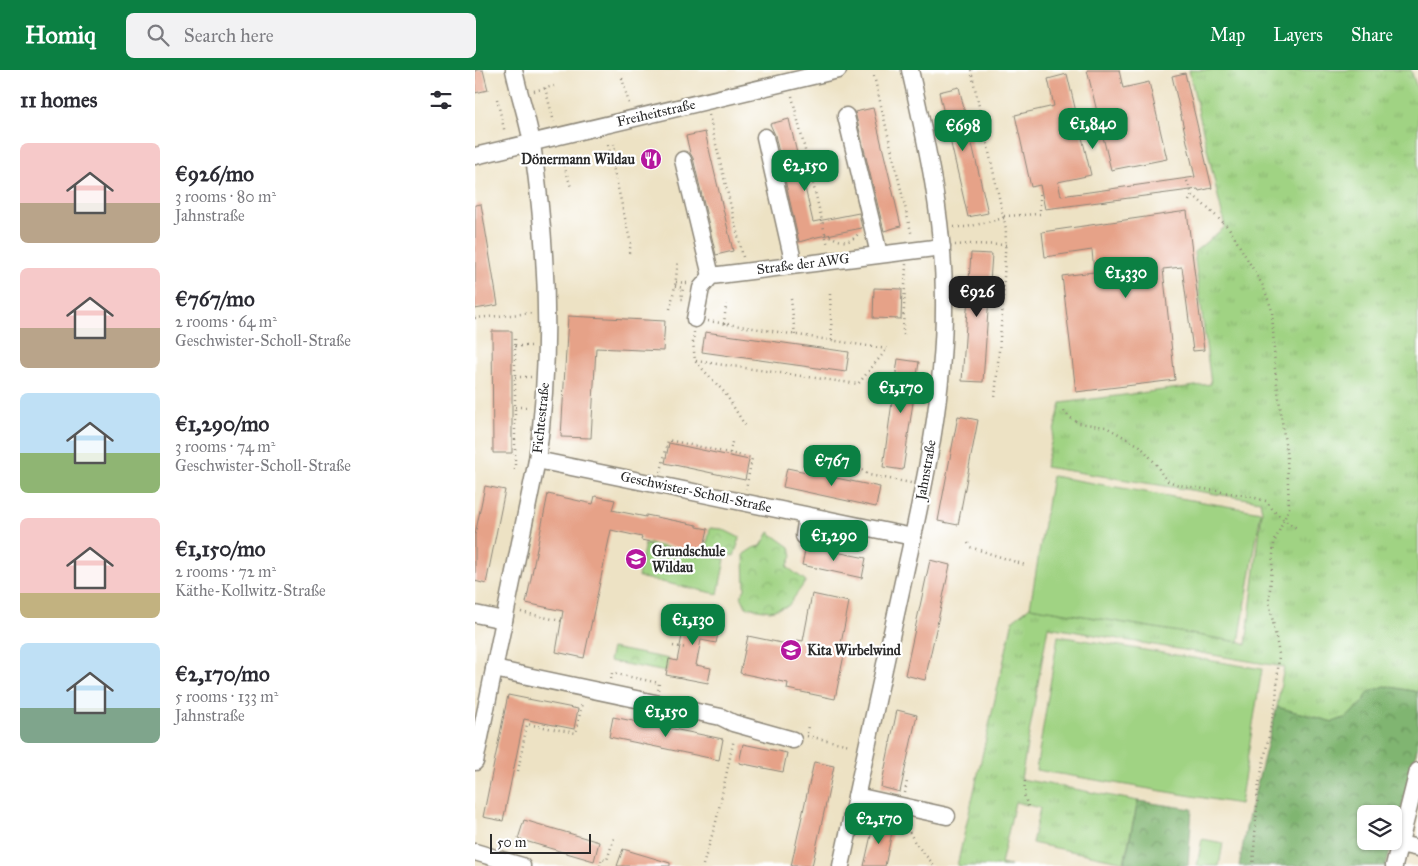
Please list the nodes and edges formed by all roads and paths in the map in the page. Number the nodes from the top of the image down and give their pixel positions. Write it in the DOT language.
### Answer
graph roads {
  1 [pos="513,70"];
  2 [pos="838,70"];
  3 [pos="910,70"];
  4 [pos="971,70"];
  5 [pos="874,76"];
  6 [pos="622,78"];
  7 [pos="554,86"];
  8 [pos="545,88"];
  9 [pos="519,94"];
  10 [pos="497,99"];
  11 [pos="792,99"];
  12 [pos="630,108"];
  13 [pos="846,116"];
  14 [pos="710,118"];
  15 [pos="555,126"];
  16 [pos="765,136"];
  17 [pos="506,137"];
  18 [pos="531,142"];
  19 [pos="614,144"];
  20 [pos="608,145"];
  21 [pos="475,156"];
  22 [pos="561,156"];
  23 [pos="683,160"];
  24 [pos="613,167"];
  25 [pos="1187,181"];
  26 [pos="571,187"];
  27 [pos="1040,193"];
  28 [pos="1192,194"];
  29 [pos="1189,201"];
  30 [pos="1004,217"];
  31 [pos="961,227"];
  32 [pos="858,233"];
  33 [pos="825,234"];
  34 [pos="963,244"];
  35 [pos="1006,245"];
  36 [pos="942,247"];
  37 [pos="911,251"];
  38 [pos="629,254"];
  39 [pos="879,254"];
  40 [pos="831,260"];
  41 [pos="677,262"];
  42 [pos="794,264"];
  43 [pos="745,271"];
  44 [pos="711,276"];
  45 [pos="676,282"];
  46 [pos="675,286"];
  47 [pos="829,294"];
  48 [pos="791,299"];
  49 [pos="726,304"];
  50 [pos="670,310"];
  51 [pos="534,313"];
  52 [pos="475,318"];
  53 [pos="695,319"];
  54 [pos="724,324"];
  55 [pos="795,335"];
  56 [pos="904,335"];
  57 [pos="515,339"];
  58 [pos="832,341"];
  59 [pos="515,346"];
  60 [pos="534,346"];
  61 [pos="695,361"];
  62 [pos="515,377"];
  63 [pos="533,377"];
  64 [pos="995,398"];
  65 [pos="515,407"];
  66 [pos="530,407"];
  67 [pos="1064,411"];
  68 [pos="746,427"];
  69 [pos="515,438"];
  70 [pos="521,438"];
  71 [pos="732,442"];
  72 [pos="730,453"];
  73 [pos="537,460"];
  74 [pos="515,470"];
  75 [pos="862,470"];
  76 [pos="658,484"];
  77 [pos="924,485"];
  78 [pos="744,502"];
  79 [pos="807,516"];
  80 [pos="1284,520"];
  81 [pos="1298,529"];
  82 [pos="834,535"];
  83 [pos="804,536"];
  84 [pos="913,537"];
  85 [pos="968,543"];
  86 [pos="831,551"];
  87 [pos="1025,565"];
  88 [pos="519,612"];
  89 [pos="475,614"];
  90 [pos="504,620"];
  91 [pos="561,620"];
  92 [pos="673,646"];
  93 [pos="687,648"];
  94 [pos="494,669"];
  95 [pos="583,699"];
  96 [pos="808,725"];
  97 [pos="800,738"];
  98 [pos="734,739"];
  99 [pos="475,762"];
  100 [pos="518,771"];
  101 [pos="1418,771"];
  102 [pos="1025,781"];
  103 [pos="856,796"];
  104 [pos="893,805"];
  105 [pos="1029,809"];
  106 [pos="947,816"];
  107 [pos="1402,836"];
  108 [pos="614,838"];
  109 [pos="1402,844"];
  110 [pos="1418,848"];
  111 [pos="1398,850"];
  112 [pos="475,852"];
  113 [pos="703,864"];
  114 [pos="522,866"];
  115 [pos="600,866"];
  116 [pos="841,866"];
  117 [pos="935,866"];
  118 [pos="1253,866"];
  119 [pos="1394,866"];
  1 -- 9 [label="street, Fichtestraße"];
  2 -- 18 [label="street, Freiheitstraße"];
  3 -- 36 [label="street, Jahnstraße"];
  4 -- 30 [label="path"];
  5 -- 37 [label="path"];
  6 -- 12 [label="path"];
  7 -- 8 [label="path"];
  8 -- 9 [label="path"];
  8 -- 15 [label="path"];
  9 -- 18 [label="street, Fichtestraße"];
  10 -- 17 [label="path"];
  11 -- 33 [label="path"];
  13 -- 39 [label="street"];
  14 -- 43 [label="path"];
  16 -- 42 [label="street"];
  18 -- 21 [label="street, Freiheitstraße"];
  18 -- 73 [label="street, Fichtestraße"];
  19 -- 24 [label="path"];
  20 -- 24 [label="path"];
  22 -- 26 [label="path"];
  23 -- 44 [label="street"];
  24 -- 38 [label="path"];
  25 -- 28 [label="path"];
  27 -- 30 [label="path"];
  28 -- 29 [label="path"];
  28 -- 80 [label="path"];
  30 -- 31 [label="path"];
  30 -- 35 [label="path"];
  32 -- 33 [label="path"];
  33 -- 40 [label="path"];
  34 -- 35 [label="path"];
  35 -- 64 [label="path"];
  36 -- 37 [label="street, Straße der AWG"];
  36 -- 77 [label="street, Jahnstraße"];
  37 -- 39 [label="street, Straße der AWG"];
  37 -- 56 [label="path"];
  39 -- 40 [label="street, Straße der AWG"];
  40 -- 42 [label="street, Straße der AWG"];
  41 -- 45 [label="path"];
  42 -- 43 [label="street, Straße der AWG"];
  43 -- 44 [label="street, Straße der AWG"];
  44 -- 53 [label="street"];
  45 -- 46 [label="path"];
  45 -- 46 [label="path"];
  46 -- 50 [label="path"];
  47 -- 58 [label="path"];
  48 -- 55 [label="path"];
  49 -- 54 [label="path"];
  51 -- 52 [label="path"];
  53 -- 54 [label="path"];
  53 -- 61 [label="path"];
  54 -- 55 [label="path"];
  55 -- 58 [label="path"];
  57 -- 59 [label="path"];
  58 -- 61 [label="path"];
  59 -- 60 [label="path"];
  59 -- 62 [label="path"];
  61 -- 68 [label="path"];
  62 -- 63 [label="path"];
  62 -- 65 [label="path"];
  65 -- 66 [label="path"];
  65 -- 69 [label="path"];
  67 -- 80 [label="path"];
  69 -- 70 [label="path"];
  69 -- 74 [label="path"];
  71 -- 72 [label="path"];
  72 -- 76 [label="path"];
  72 -- 78 [label="path"];
  73 -- 76 [label="street, Geschwister-Scholl-Straße"];
  73 -- 90 [label="street, Fichtestraße"];
  75 -- 77 [label="path"];
  76 -- 78 [label="street, Geschwister-Scholl-Straße"];
  77 -- 84 [label="street, Jahnstraße"];
  78 -- 79 [label="street, Geschwister-Scholl-Straße"];
  79 -- 83 [label="street"];
  79 -- 84 [label="street, Geschwister-Scholl-Straße"];
  80 -- 81 [label="path"];
  80 -- 118 [label="path"];
  82 -- 86 [label="path"];
  84 -- 103 [label="street, Jahnstraße"];
  85 -- 87 [label="path"];
  88 -- 91 [label="path"];
  89 -- 90 [label="street"];
  90 -- 94 [label="street, Fichtestraße"];
  92 -- 93 [label="path"];
  94 -- 97 [label="street"];
  94 -- 99 [label="street, Fichtestraße"];
  95 -- 100 [label="path"];
  96 -- 97 [label="path"];
  98 -- 113 [label="path"];
  101 -- 107 [label="street"];
  102 -- 105 [label="path"];
  103 -- 104 [label="street"];
  103 -- 116 [label="street, Jahnstraße"];
  104 -- 106 [label="street"];
  104 -- 117 [label="path"];
  108 -- 115 [label="path"];
  109 -- 110 [label="street"];
  111 -- 119 [label="street"];
  112 -- 114 [label="street"];
}
